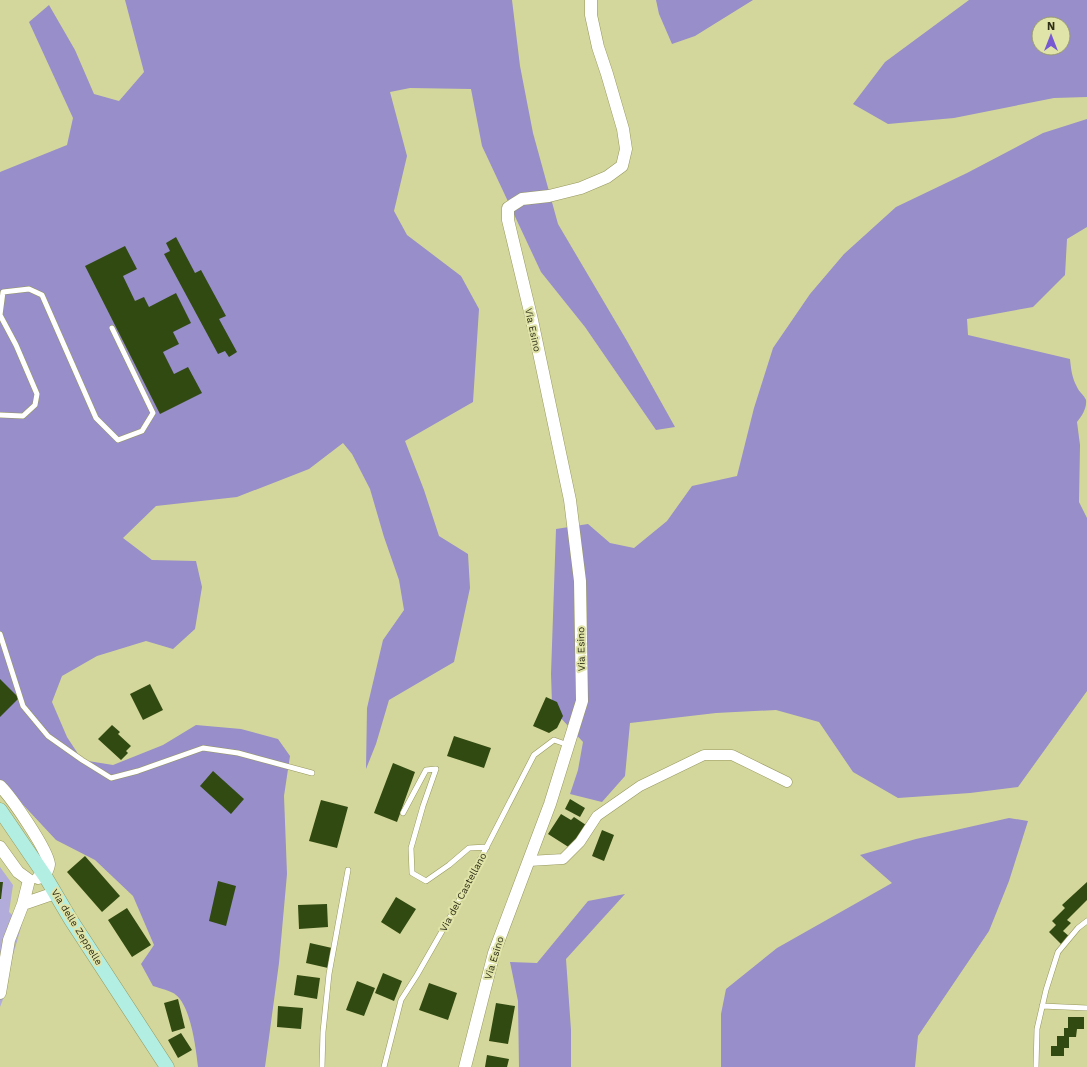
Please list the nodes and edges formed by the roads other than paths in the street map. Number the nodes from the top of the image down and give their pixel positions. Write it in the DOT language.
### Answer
graph roads {
  1 [pos="591,0"];
  2 [pos="112,328"];
  3 [pos="0,415"];
  4 [pos="0,634"];
  5 [pos="568,745"];
  6 [pos="312,773"];
  7 [pos="787,782"];
  8 [pos="0,786"];
  9 [pos="0,810"];
  10 [pos="403,813"];
  11 [pos="0,847"];
  12 [pos="487,847"];
  13 [pos="529,861"];
  14 [pos="348,870"];
  15 [pos="45,876"];
  16 [pos="29,880"];
  17 [pos="55,893"];
  18 [pos="23,904"];
  19 [pos="1087,921"];
  20 [pos="0,993"];
  21 [pos="1042,1006"];
  22 [pos="1087,1008"];
  23 [pos="167,1067"];
  24 [pos="322,1067"];
  25 [pos="384,1067"];
  26 [pos="465,1067"];
  27 [pos="1036,1067"];
  1 -- 5 [label="street, Via Esino"];
  2 -- 3 [label="lane"];
  4 -- 6 [label="lane"];
  5 -- 12 [label="lane, Via del Castellano"];
  5 -- 13 [label="street, Via Esino"];
  7 -- 13 [label="street"];
  8 -- 15 [label="street"];
  9 -- 15 [label="main road, Via delle Zeppelle"];
  10 -- 12 [label="lane"];
  11 -- 16 [label="street"];
  12 -- 25 [label="lane, Via del Castellano"];
  13 -- 26 [label="street, Via Esino"];
  14 -- 24 [label="lane"];
  15 -- 16 [label="street"];
  15 -- 17 [label="main road, Via delle Zeppelle"];
  16 -- 18 [label="street"];
  17 -- 18 [label="street"];
  17 -- 23 [label="main road, Via delle Zeppelle"];
  18 -- 20 [label="street"];
  19 -- 21 [label="lane"];
  21 -- 22 [label="lane"];
  21 -- 27 [label="lane"];
}
